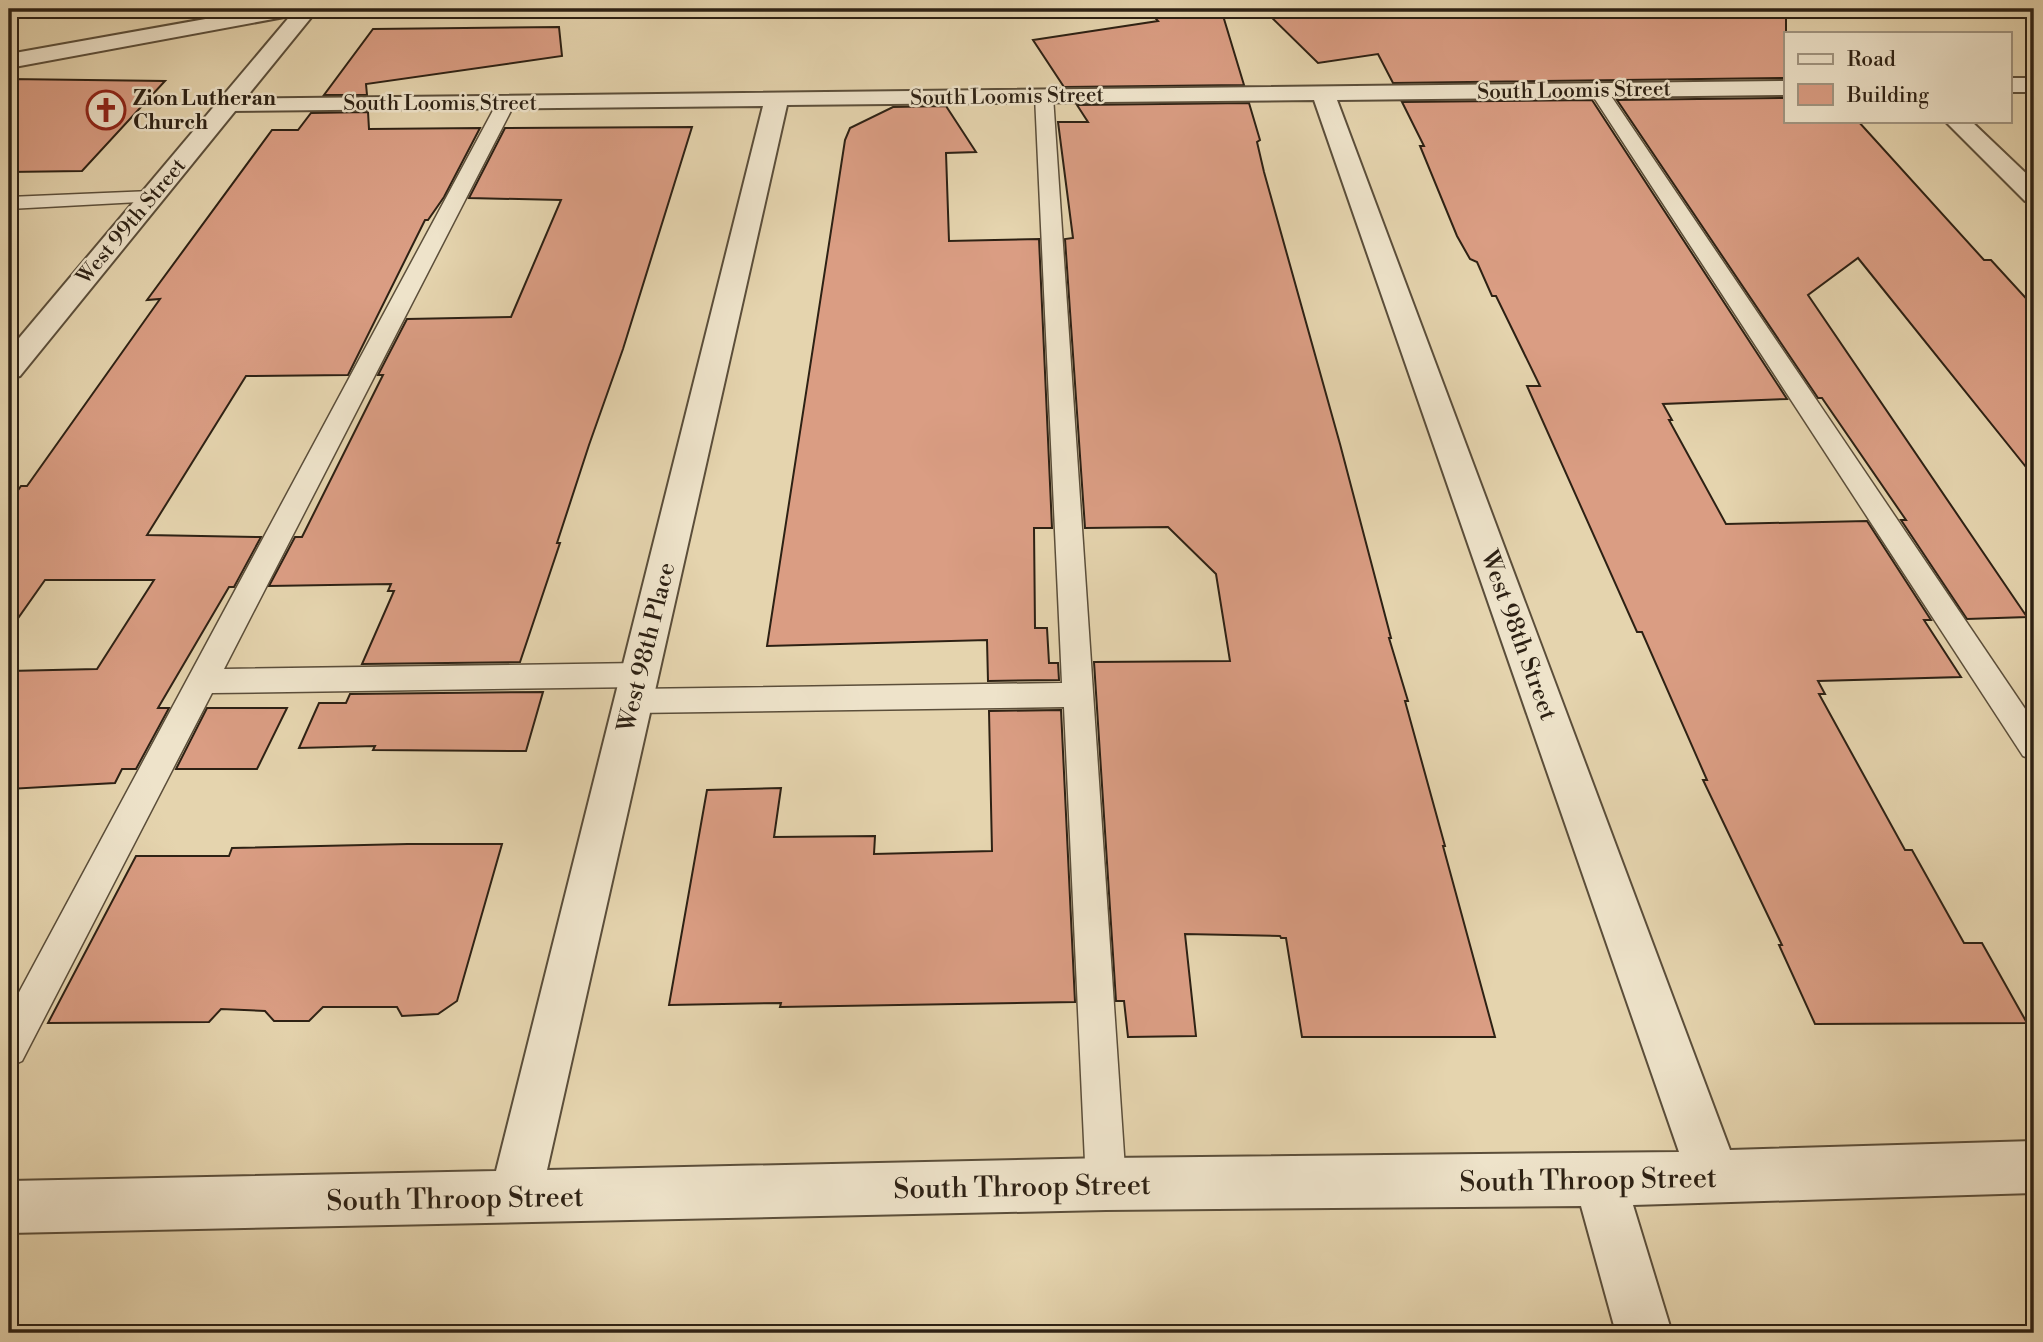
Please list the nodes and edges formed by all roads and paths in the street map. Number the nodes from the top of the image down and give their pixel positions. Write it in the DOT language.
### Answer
graph roads {
  1 [pos="295,9"];
  2 [pos="307,9"];
  3 [pos="9,61"];
  4 [pos="2011,85"];
  5 [pos="2034,85"];
  6 [pos="1784,88"];
  7 [pos="1598,90"];
  8 [pos="1323,93"];
  9 [pos="1044,96"];
  10 [pos="777,98"];
  11 [pos="506,103"];
  12 [pos="228,104"];
  13 [pos="1958,122"];
  14 [pos="2034,195"];
  15 [pos="151,197"];
  16 [pos="9,203"];
  17 [pos="9,369"];
  18 [pos="203,681"];
  19 [pos="636,688"];
  20 [pos="1080,695"];
  21 [pos="2034,747"];
  22 [pos="9,1048"];
  23 [pos="2034,1167"];
  24 [pos="1714,1177"];
  25 [pos="1600,1180"];
  26 [pos="1107,1184"];
  27 [pos="515,1197"];
  28 [pos="9,1208"];
  29 [pos="1644,1333"];
  1 -- 3 [label="street"];
  2 -- 12 [label="street, West 99th Street"];
  4 -- 5 [label="street"];
  6 -- 7 [label="street, South Loomis Street"];
  7 -- 8 [label="street, South Loomis Street"];
  7 -- 21 [label="lane"];
  8 -- 9 [label="street, South Loomis Street"];
  8 -- 24 [label="street, West 98th Street"];
  9 -- 10 [label="street, South Loomis Street"];
  9 -- 20 [label="lane"];
  10 -- 11 [label="street, South Loomis Street"];
  10 -- 19 [label="street, West 98th Place"];
  11 -- 12 [label="street, South Loomis Street"];
  11 -- 18 [label="lane"];
  12 -- 15 [label="street, West 99th Street"];
  13 -- 14 [label="street"];
  15 -- 16 [label="lane"];
  15 -- 17 [label="street, West 99th Street"];
  18 -- 19 [label="lane"];
  18 -- 22 [label="lane"];
  19 -- 20 [label="lane"];
  19 -- 27 [label="street, West 98th Place"];
  20 -- 26 [label="lane"];
  23 -- 24 [label="street, South Throop Street"];
  24 -- 25 [label="street, South Throop Street"];
  25 -- 26 [label="street, South Throop Street"];
  25 -- 29 [label="street"];
  26 -- 27 [label="street, South Throop Street"];
  27 -- 28 [label="street, South Throop Street"];
}
